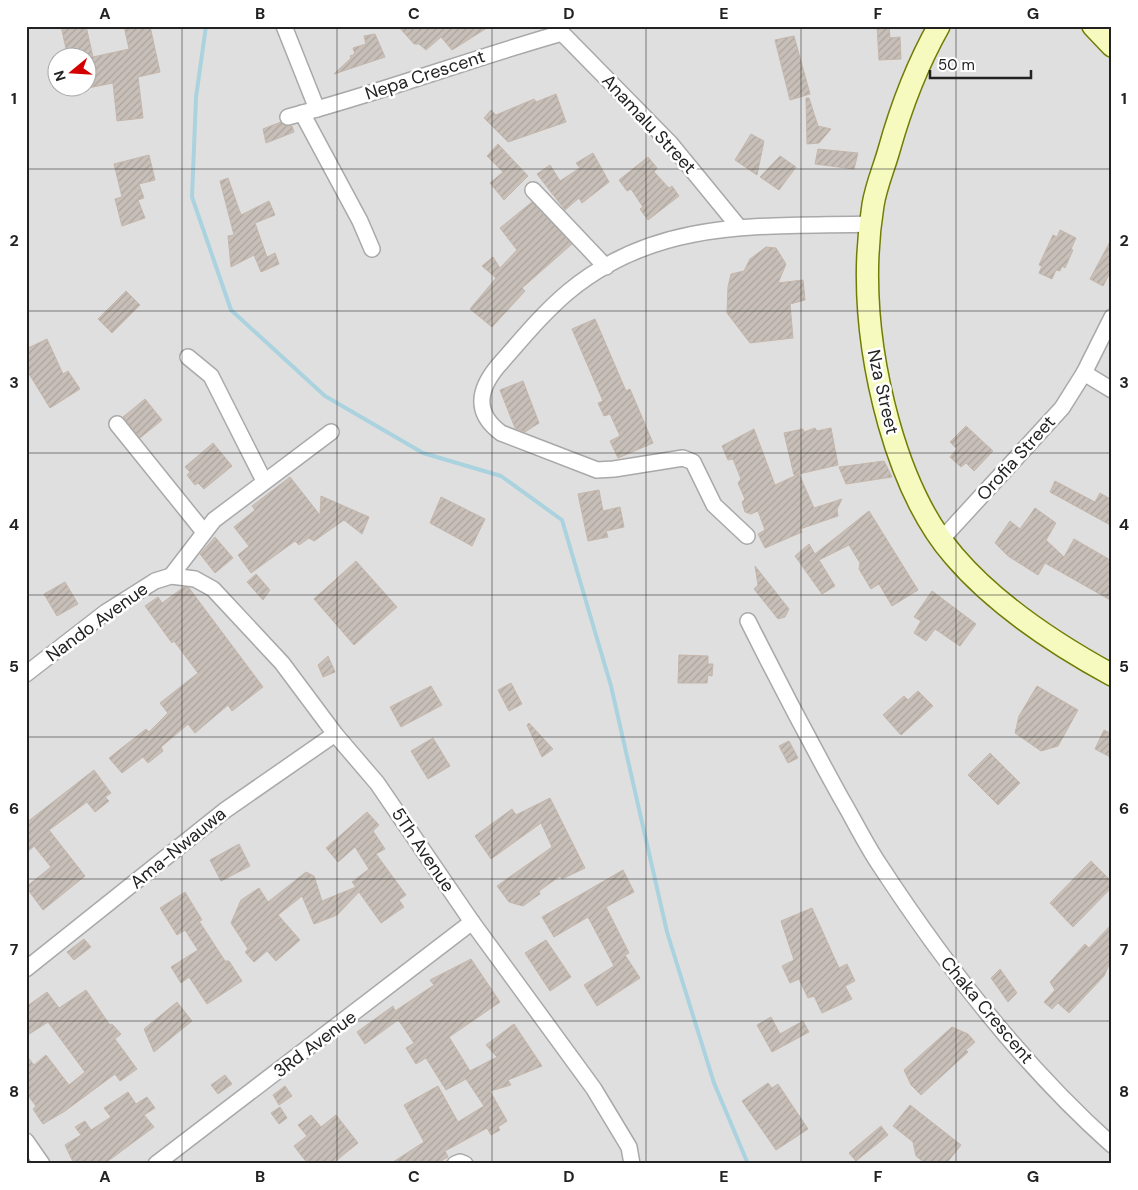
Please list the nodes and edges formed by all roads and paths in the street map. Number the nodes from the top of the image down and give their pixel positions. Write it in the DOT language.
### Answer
graph roads {
  1 [pos="284,26"];
  2 [pos="939,26"];
  3 [pos="1093,26"];
  4 [pos="558,30"];
  5 [pos="1112,46"];
  6 [pos="317,109"];
  7 [pos="533,190"];
  8 [pos="871,224"];
  9 [pos="738,226"];
  10 [pos="372,250"];
  11 [pos="606,267"];
  12 [pos="1112,317"];
  13 [pos="188,357"];
  14 [pos="1084,373"];
  15 [pos="1112,390"];
  16 [pos="117,424"];
  17 [pos="331,432"];
  18 [pos="264,481"];
  19 [pos="204,532"];
  20 [pos="747,536"];
  21 [pos="941,540"];
  22 [pos="172,576"];
  23 [pos="748,621"];
  24 [pos="26,674"];
  25 [pos="1112,675"];
  26 [pos="335,734"];
  27 [pos="472,922"];
  28 [pos="26,969"];
  29 [pos="26,1141"];
  30 [pos="1112,1145"];
  31 [pos="42,1164"];
  32 [pos="156,1164"];
  33 [pos="455,1164"];
  34 [pos="465,1164"];
  35 [pos="632,1164"];
  1 -- 6 [label="street"];
  2 -- 8 [label="street, Nza Street"];
  3 -- 5 [label="street"];
  4 -- 6 [label="street, Nepa Crescent"];
  4 -- 9 [label="street, Anamalu Street"];
  6 -- 10 [label="street, Nepa Crescent"];
  7 -- 11 [label="street"];
  8 -- 9 [label="street"];
  8 -- 21 [label="street, Nza Street"];
  9 -- 11 [label="street"];
  11 -- 20 [label="street"];
  12 -- 14 [label="street, Orofia Street"];
  13 -- 18 [label="street"];
  14 -- 15 [label="street"];
  14 -- 21 [label="street, Orofia Street"];
  16 -- 19 [label="street"];
  17 -- 18 [label="street"];
  18 -- 19 [label="street"];
  19 -- 22 [label="street"];
  21 -- 25 [label="street, Nza Street"];
  22 -- 24 [label="street, Nando Avenue"];
  22 -- 26 [label="street, 5Th Avenue"];
  23 -- 30 [label="street, Chaka Crescent"];
  26 -- 27 [label="street, 5Th Avenue"];
  26 -- 28 [label="street, Ama-Nwauwa"];
  27 -- 32 [label="street, 3Rd Avenue"];
  27 -- 35 [label="street, 5Th Avenue"];
  29 -- 31 [label="street"];
  33 -- 34 [label="street"];
}
